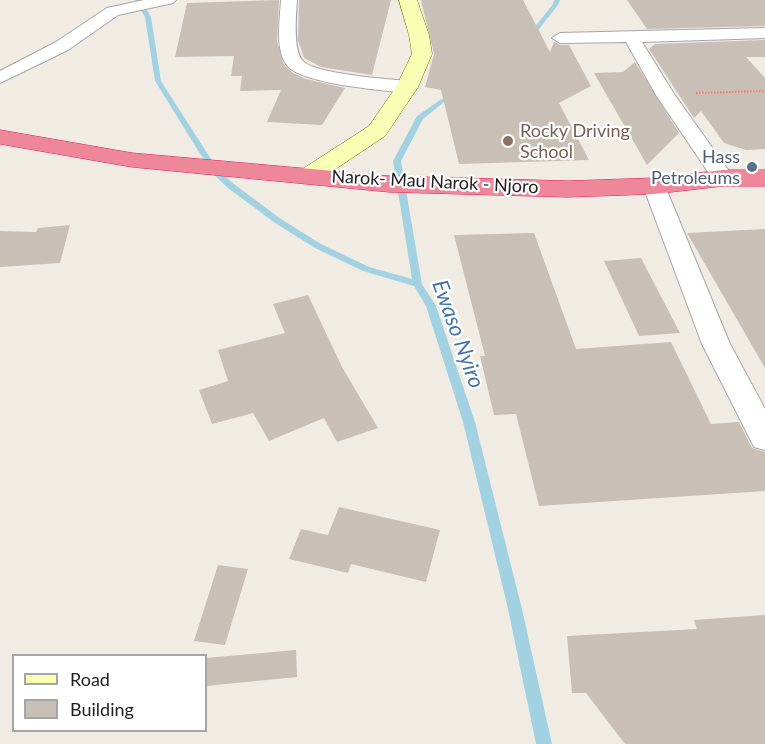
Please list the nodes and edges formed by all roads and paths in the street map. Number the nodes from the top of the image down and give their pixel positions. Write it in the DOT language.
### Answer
graph roads {
  1 [pos="289,0"];
  2 [pos="408,0"];
  3 [pos="164,2"];
  4 [pos="765,33"];
  5 [pos="631,37"];
  6 [pos="560,38"];
  7 [pos="0,78"];
  8 [pos="407,87"];
  9 [pos="765,91"];
  10 [pos="665,95"];
  11 [pos="0,137"];
  12 [pos="310,175"];
  13 [pos="723,178"];
  14 [pos="765,178"];
  15 [pos="654,186"];
  16 [pos="765,438"];
  1 -- 8 [label="street"];
  2 -- 8 [label="main road"];
  3 -- 7 [label="street"];
  4 -- 5 [label="street"];
  5 -- 6 [label="street"];
  5 -- 10 [label="street"];
  8 -- 12 [label="main road"];
  9 -- 10 [label="path"];
  10 -- 13 [label="street"];
  11 -- 12 [label="highway, Narok- Mau Narok - Njoro"];
  12 -- 15 [label="highway, Narok- Mau Narok - Njoro"];
  13 -- 14 [label="highway, Narok- Mau Narok - Njoro"];
  13 -- 15 [label="highway, Narok- Mau Narok - Njoro"];
  15 -- 16 [label="street"];
}
